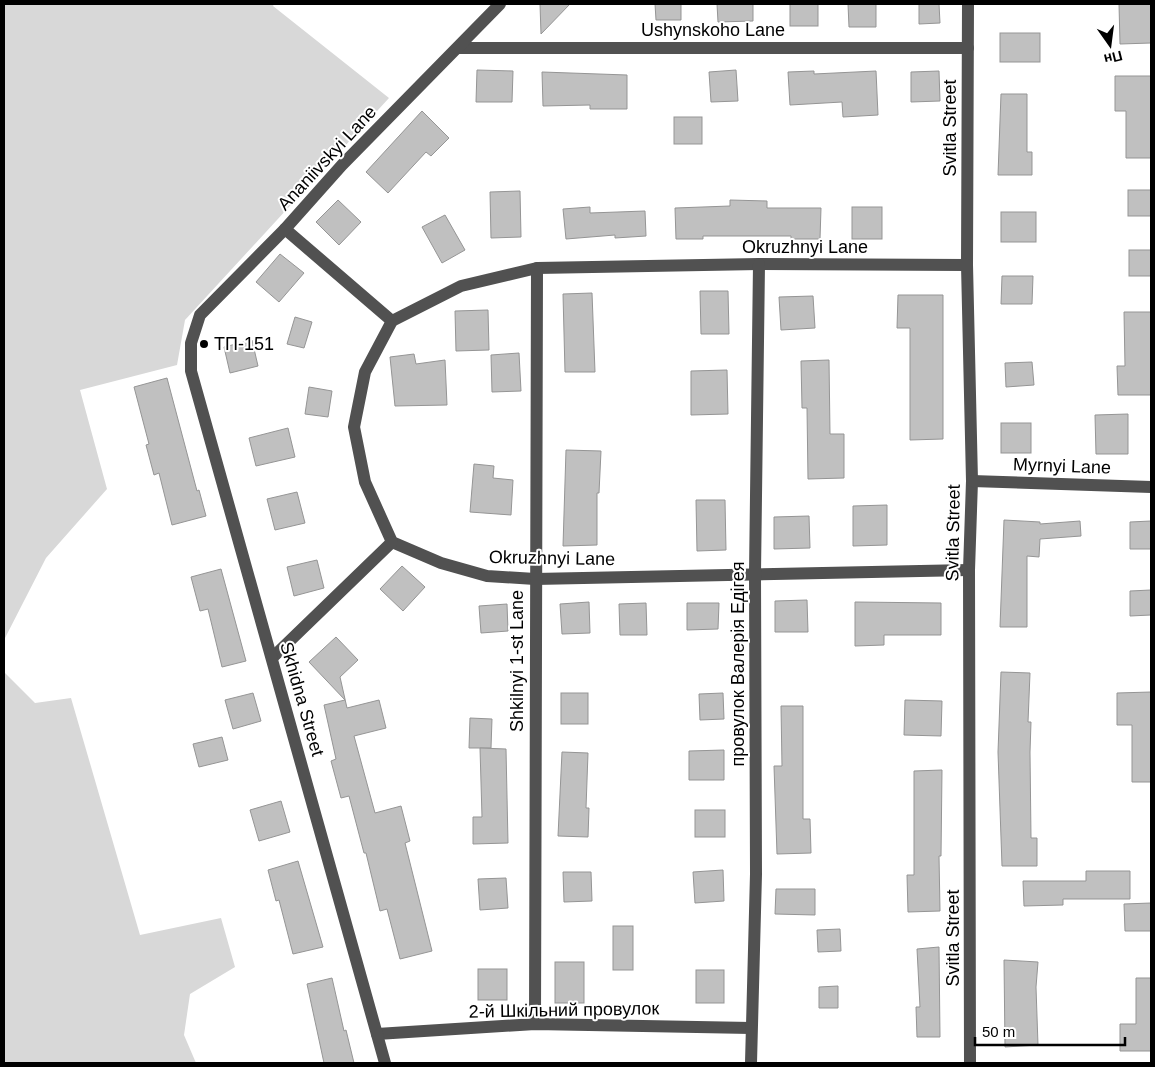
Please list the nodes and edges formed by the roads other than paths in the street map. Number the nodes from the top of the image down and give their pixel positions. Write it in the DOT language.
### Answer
graph roads {
  1 [pos="500,4"];
  2 [pos="968,4"];
  3 [pos="458,48"];
  4 [pos="968,48"];
  5 [pos="285,229"];
  6 [pos="759,264"];
  7 [pos="967,265"];
  8 [pos="537,268"];
  9 [pos="392,321"];
  10 [pos="191,343"];
  11 [pos="972,481"];
  12 [pos="1151,487"];
  13 [pos="392,542"];
  14 [pos="969,570"];
  15 [pos="755,573"];
  16 [pos="535,579"];
  17 [pos="272,658"];
  18 [pos="534,1024"];
  19 [pos="751,1028"];
  20 [pos="377,1034"];
  21 [pos="385,1063"];
  22 [pos="752,1063"];
  23 [pos="970,1063"];
  1 -- 3 [label="street, Ananiivskyi Lane"];
  2 -- 4 [label="street, Svitla Street"];
  3 -- 4 [label="street, Ushynskoho Lane"];
  3 -- 5 [label="street, Ananiivskyi Lane"];
  4 -- 7 [label="street, Svitla Street"];
  5 -- 9 [label="street"];
  5 -- 10 [label="street, Ananiivskyi Lane"];
  6 -- 7 [label="street, Okruzhnyi Lane"];
  6 -- 8 [label="street, Okruzhnyi Lane"];
  6 -- 15 [label="street, провулок Валерія Едігея"];
  7 -- 11 [label="street, Svitla Street"];
  8 -- 9 [label="street, Okruzhnyi Lane"];
  8 -- 16 [label="street, Shkilnyi 1-st Lane"];
  9 -- 13 [label="street"];
  10 -- 17 [label="street, Skhidna Street"];
  11 -- 12 [label="street, Myrnyi Lane"];
  11 -- 14 [label="street, Svitla Street"];
  13 -- 16 [label="street, Okruzhnyi Lane"];
  13 -- 17 [label="street"];
  14 -- 15 [label="street, Okruzhnyi Lane"];
  14 -- 23 [label="street, Svitla Street"];
  15 -- 16 [label="street, Okruzhnyi Lane"];
  15 -- 19 [label="street, провулок Валерія Едігея"];
  16 -- 18 [label="street, Shkilnyi 1-st Lane"];
  17 -- 20 [label="street, Skhidna Street"];
  18 -- 19 [label="street, 2-й Шкільний провулок"];
  18 -- 20 [label="street, 2-й Шкільний провулок"];
  19 -- 22 [label="street, провулок Валерія Едігея"];
  20 -- 21 [label="street, Skhidna Street"];
}
